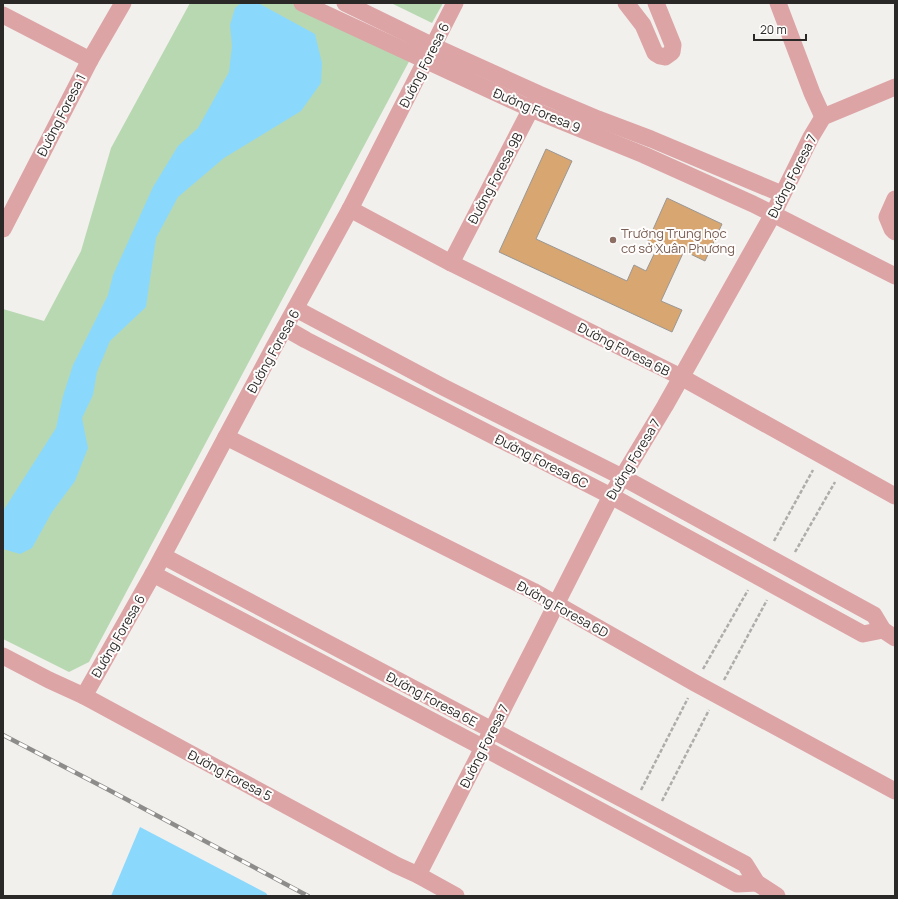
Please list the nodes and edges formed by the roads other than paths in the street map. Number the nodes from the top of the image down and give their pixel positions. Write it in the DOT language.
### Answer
graph roads {
  1 [pos="123,3"];
  2 [pos="302,3"];
  3 [pos="345,3"];
  4 [pos="455,3"];
  5 [pos="626,3"];
  6 [pos="656,3"];
  7 [pos="778,3"];
  8 [pos="3,15"];
  9 [pos="429,53"];
  10 [pos="90,60"];
  11 [pos="895,87"];
  12 [pos="539,94"];
  13 [pos="531,109"];
  14 [pos="823,117"];
  15 [pos="782,194"];
  16 [pos="894,201"];
  17 [pos="350,209"];
  18 [pos="773,214"];
  19 [pos="3,229"];
  20 [pos="895,232"];
  21 [pos="451,263"];
  22 [pos="895,276"];
  23 [pos="296,309"];
  24 [pos="285,328"];
  25 [pos="681,378"];
  26 [pos="226,437"];
  27 [pos="622,477"];
  28 [pos="611,496"];
  29 [pos="895,496"];
  30 [pos="163,556"];
  31 [pos="153,574"];
  32 [pos="557,604"];
  33 [pos="889,634"];
  34 [pos="3,656"];
  35 [pos="84,696"];
  36 [pos="492,730"];
  37 [pos="482,747"];
  38 [pos="895,791"];
  39 [pos="418,875"];
  40 [pos="756,883"];
  41 [pos="456,896"];
  42 [pos="778,896"];
  1 -- 10 [label="street, Đường Foresa 1"];
  2 -- 9 [label="street, Đường Foresa 9"];
  3 -- 9 [label="street, Đường Foresa 9"];
  4 -- 9 [label="street, Đường Foresa 6"];
  5 -- 6 [label="street"];
  7 -- 14 [label="street"];
  8 -- 10 [label="street"];
  9 -- 12 [label="street, Đường Foresa 9"];
  9 -- 13 [label="street, Đường Foresa 9"];
  9 -- 17 [label="street, Đường Foresa 6"];
  10 -- 19 [label="street, Đường Foresa 1"];
  11 -- 14 [label="street"];
  12 -- 13 [label="street, Đường Foresa 9B"];
  12 -- 15 [label="street, Đường Foresa 9"];
  13 -- 18 [label="street, Đường Foresa 9"];
  13 -- 21 [label="street, Đường Foresa 9B"];
  14 -- 15 [label="street, Đường Foresa 7"];
  15 -- 18 [label="street, Đường Foresa 7"];
  16 -- 20 [label="street"];
  17 -- 21 [label="street, Đường Foresa 6B"];
  17 -- 23 [label="street, Đường Foresa 6"];
  18 -- 22 [label="street, Đường Foresa 9"];
  18 -- 25 [label="street, Đường Foresa 7"];
  21 -- 25 [label="street, Đường Foresa 6B"];
  23 -- 24 [label="street, Đường Foresa 6"];
  23 -- 27 [label="street, Đường Foresa 6C"];
  24 -- 26 [label="street, Đường Foresa 6"];
  24 -- 28 [label="street, Đường Foresa 6C"];
  25 -- 27 [label="street, Đường Foresa 7"];
  25 -- 29 [label="street, Đường Foresa 6B"];
  26 -- 30 [label="street, Đường Foresa 6"];
  26 -- 32 [label="street, Đường Foresa 6D"];
  27 -- 28 [label="street, Đường Foresa 7"];
  27 -- 33 [label="street, Đường Foresa 6C"];
  28 -- 32 [label="street, Đường Foresa 7"];
  28 -- 33 [label="street, Đường Foresa 6C"];
  30 -- 31 [label="street, Đường Foresa 6"];
  30 -- 36 [label="street, Đường Foresa 6E"];
  31 -- 35 [label="street, Đường Foresa 6"];
  31 -- 37 [label="street, Đường Foresa 6E"];
  32 -- 36 [label="street, Đường Foresa 7"];
  32 -- 38 [label="street, Đường Foresa 6D"];
  34 -- 35 [label="street, Đường Foresa 5"];
  35 -- 39 [label="street, Đường Foresa 5"];
  36 -- 37 [label="street, Đường Foresa 7"];
  36 -- 40 [label="street, Đường Foresa 6E"];
  37 -- 39 [label="street, Đường Foresa 7"];
  37 -- 40 [label="street, Đường Foresa 6E"];
  39 -- 41 [label="street, Đường Foresa 5"];
  40 -- 42 [label="street, Đường Foresa 6E"];
}
